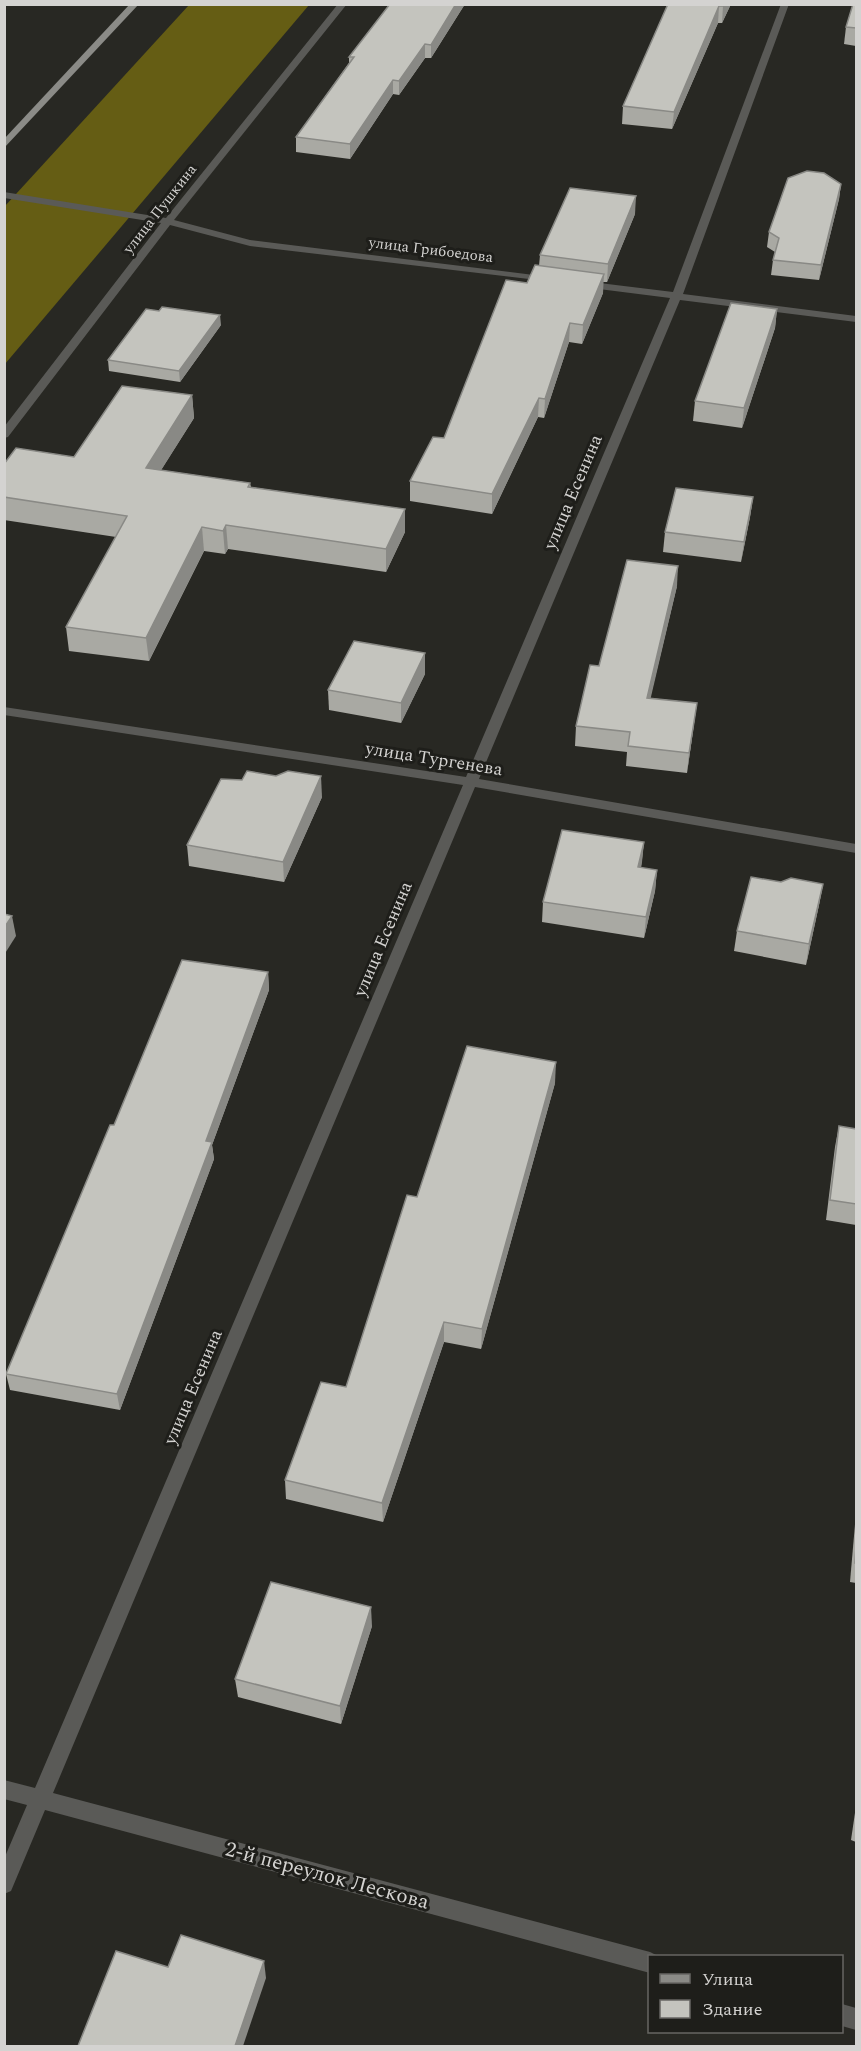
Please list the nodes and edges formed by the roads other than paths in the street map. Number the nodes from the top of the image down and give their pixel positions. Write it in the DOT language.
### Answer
graph roads {
  1 [pos="135,4"];
  2 [pos="343,4"];
  3 [pos="786,4"];
  4 [pos="4,145"];
  5 [pos="4,195"];
  6 [pos="168,221"];
  7 [pos="558,281"];
  8 [pos="570,282"];
  9 [pos="677,295"];
  10 [pos="856,319"];
  11 [pos="4,435"];
  12 [pos="4,711"];
  13 [pos="471,782"];
  14 [pos="856,849"];
  15 [pos="4,1789"];
  16 [pos="39,1798"];
  17 [pos="4,1884"];
  18 [pos="648,1962"];
  1 -- 4 [label="main road"];
  2 -- 6 [label="street, улица Пушкина"];
  3 -- 9 [label="street, улица Есенина"];
  5 -- 6 [label="street, улица Грибоедова"];
  6 -- 7 [label="street, улица Грибоедова"];
  6 -- 11 [label="street, улица Пушкина"];
  8 -- 9 [label="street"];
  9 -- 10 [label="street"];
  9 -- 13 [label="street, улица Есенина"];
  12 -- 13 [label="street, улица Тургенева"];
  13 -- 14 [label="street, улица Тургенева"];
  13 -- 16 [label="street, улица Есенина"];
  15 -- 16 [label="street, 2-й переулок Лескова"];
  16 -- 17 [label="street, улица Есенина"];
  16 -- 18 [label="street, 2-й переулок Лескова"];
}
